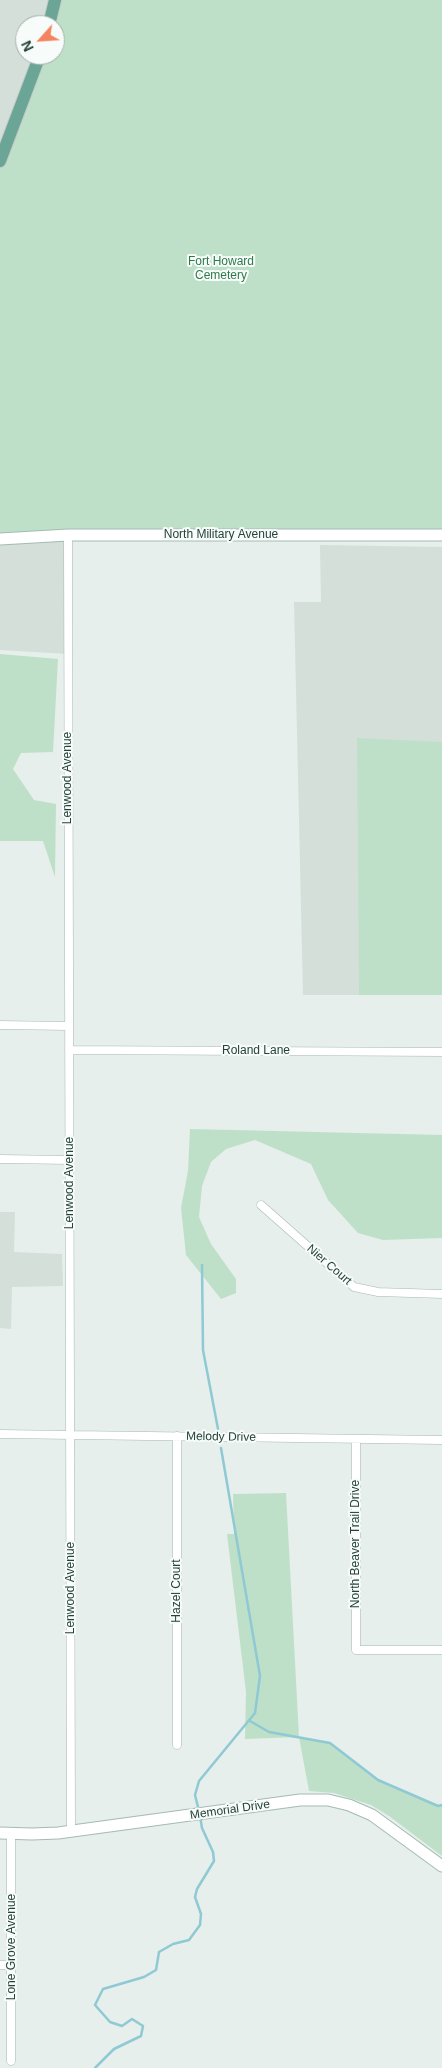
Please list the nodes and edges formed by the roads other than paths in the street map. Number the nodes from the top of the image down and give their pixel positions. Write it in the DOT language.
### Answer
graph roads {
  1 [pos="55,0"];
  2 [pos="51,15"];
  3 [pos="36,65"];
  4 [pos="0,161"];
  5 [pos="68,535"];
  6 [pos="442,535"];
  7 [pos="0,539"];
  8 [pos="0,1025"];
  9 [pos="69,1026"];
  10 [pos="70,1050"];
  11 [pos="442,1052"];
  12 [pos="0,1159"];
  13 [pos="70,1160"];
  14 [pos="261,1204"];
  15 [pos="442,1294"];
  16 [pos="0,1434"];
  17 [pos="71,1435"];
  18 [pos="178,1436"];
  19 [pos="356,1439"];
  20 [pos="442,1440"];
  21 [pos="442,1650"];
  22 [pos="177,1745"];
  23 [pos="71,1831"];
  24 [pos="5,1833"];
  25 [pos="442,1866"];
  26 [pos="0,1965"];
  27 [pos="12,1965"];
  28 [pos="11,2060"];
  1 -- 2 [label="main road"];
  3 -- 4 [label="main road"];
  5 -- 6 [label="street, North Military Avenue"];
  5 -- 7 [label="street, North Military Avenue"];
  5 -- 9 [label="street, Lenwood Avenue"];
  8 -- 9 [label="street"];
  9 -- 10 [label="street, Lenwood Avenue"];
  10 -- 11 [label="street, Roland Lane"];
  10 -- 13 [label="street, Lenwood Avenue"];
  12 -- 13 [label="street"];
  13 -- 17 [label="street, Lenwood Avenue"];
  14 -- 15 [label="street, Nier Court"];
  16 -- 17 [label="street, Melody Drive"];
  17 -- 18 [label="street, Melody Drive"];
  17 -- 23 [label="street, Lenwood Avenue"];
  18 -- 19 [label="street, Melody Drive"];
  18 -- 22 [label="street, Hazel Court"];
  19 -- 20 [label="street, Melody Drive"];
  19 -- 21 [label="street, North Beaver Trail Drive"];
  23 -- 24 [label="street, Memorial Drive"];
  23 -- 25 [label="street, Memorial Drive"];
  24 -- 27 [label="street, Lone Grove Avenue"];
  26 -- 27 [label="street"];
  27 -- 28 [label="street, Lone Grove Avenue"];
}
